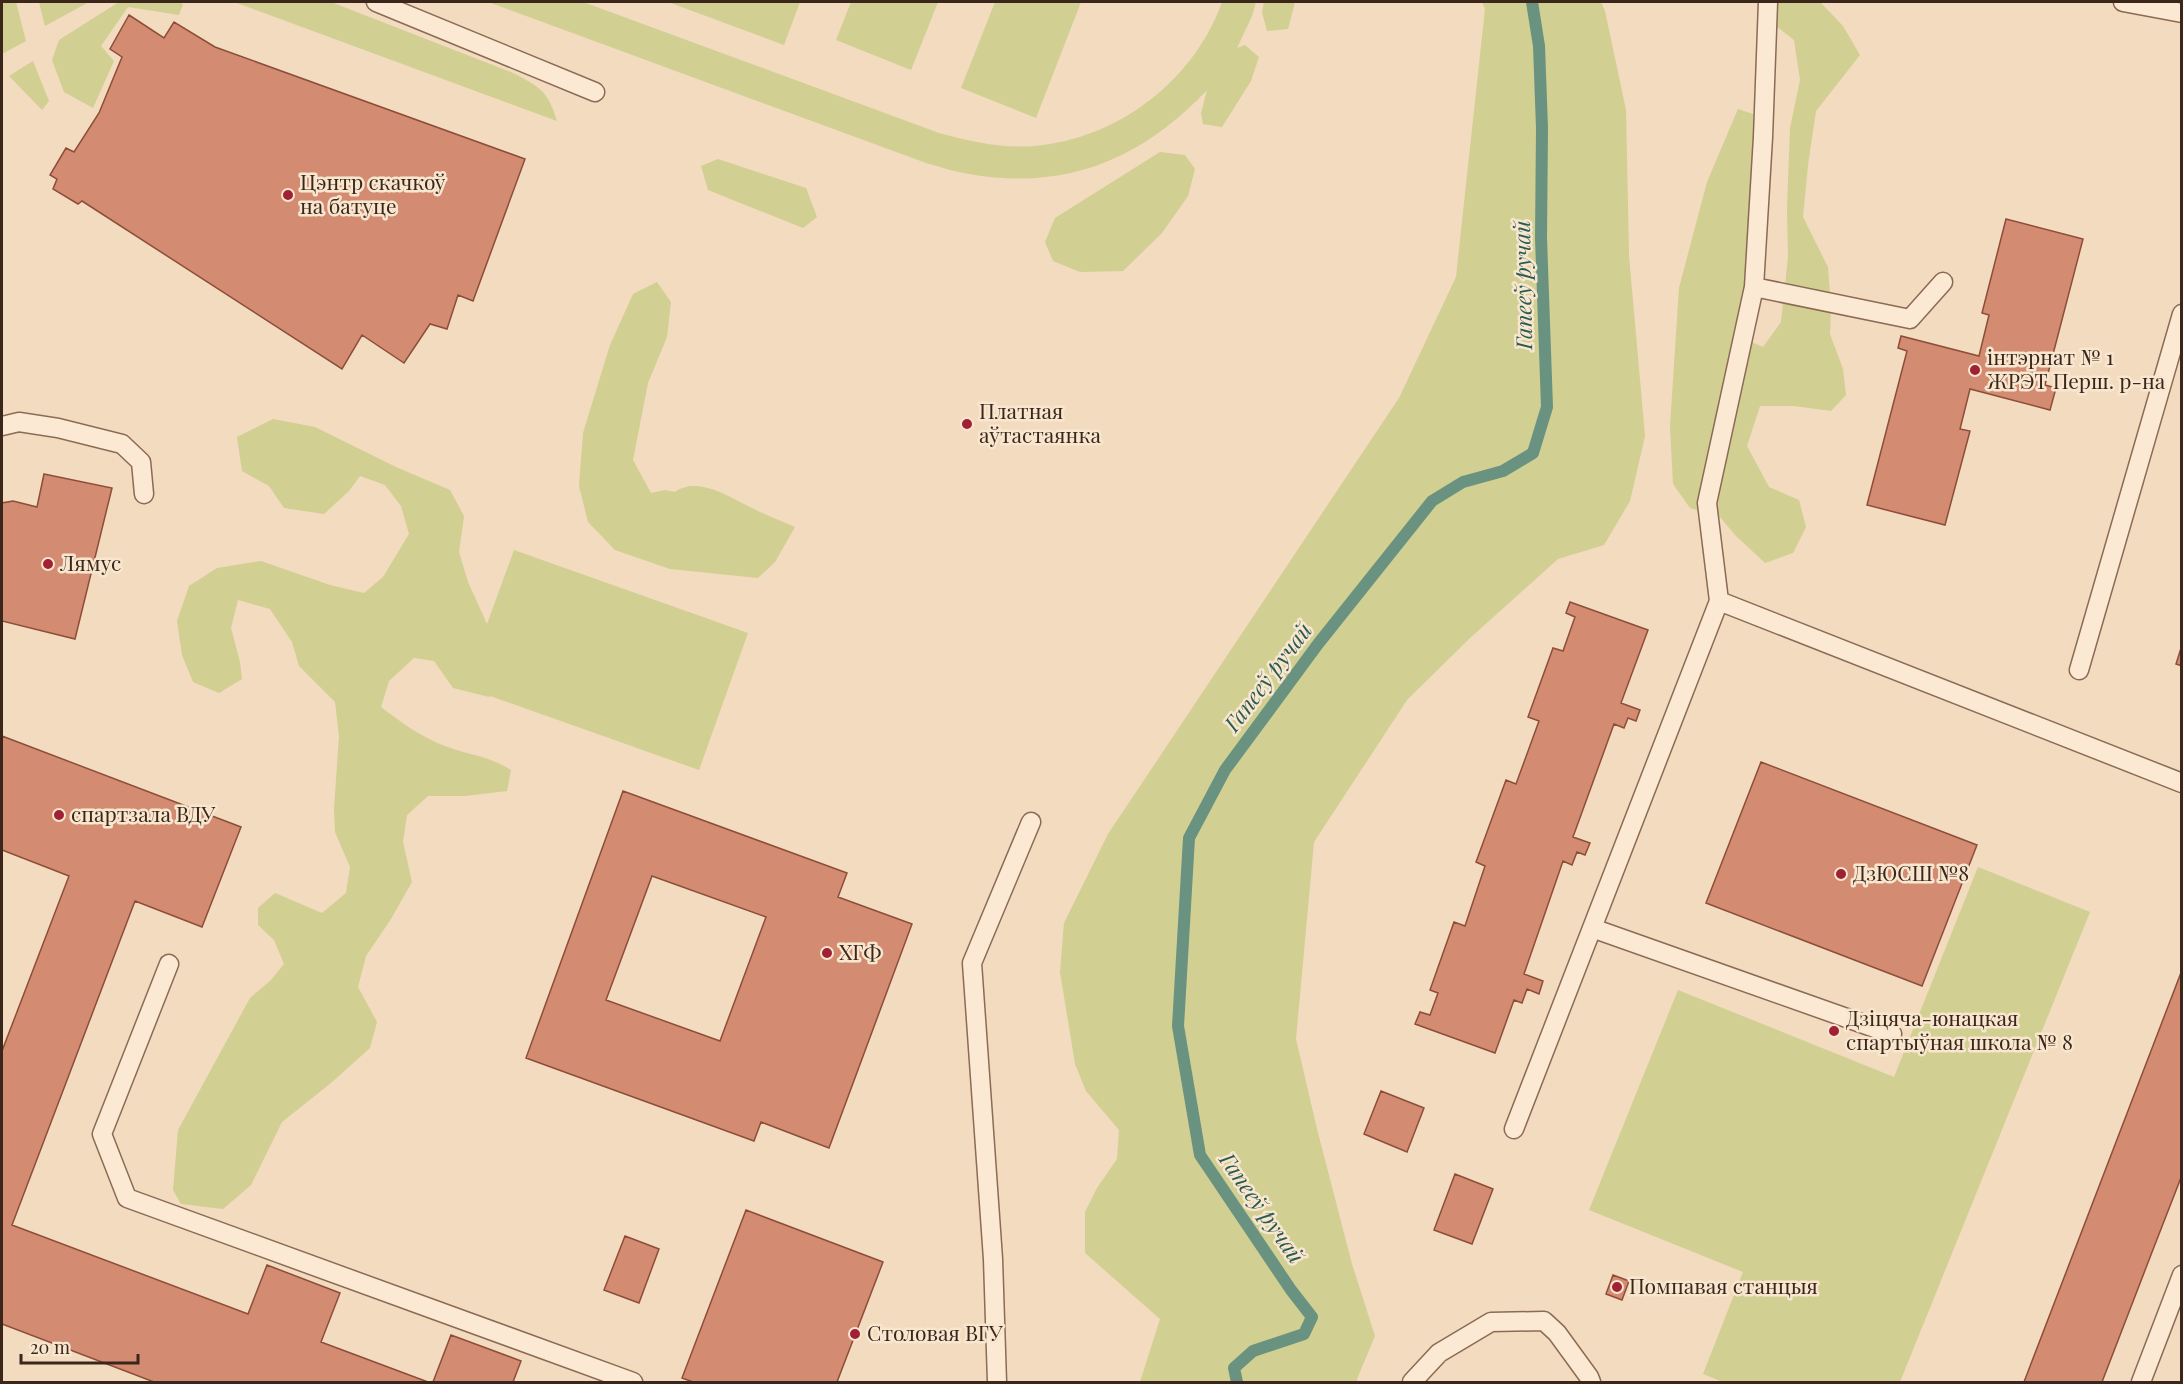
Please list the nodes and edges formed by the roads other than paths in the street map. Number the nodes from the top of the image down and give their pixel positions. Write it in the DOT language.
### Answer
graph roads {
  1 [pos="376,2"];
  2 [pos="1768,2"];
  3 [pos="2124,2"];
  4 [pos="2181,13"];
  5 [pos="595,92"];
  6 [pos="1943,282"];
  7 [pos="1754,287"];
  8 [pos="2181,314"];
  9 [pos="2,426"];
  10 [pos="144,494"];
  11 [pos="1719,601"];
  12 [pos="2079,670"];
  13 [pos="2181,783"];
  14 [pos="1031,822"];
  15 [pos="1592,928"];
  16 [pos="169,964"];
  17 [pos="1892,1034"];
  18 [pos="1514,1129"];
  19 [pos="2181,1275"];
  20 [pos="633,1383"];
  21 [pos="997,1383"];
  22 [pos="1412,1383"];
  23 [pos="1591,1383"];
  24 [pos="2141,1383"];
  1 -- 5 [label="lane"];
  2 -- 7 [label="lane"];
  3 -- 4 [label="lane"];
  6 -- 7 [label="lane"];
  7 -- 11 [label="lane"];
  8 -- 12 [label="lane"];
  9 -- 10 [label="lane"];
  11 -- 13 [label="lane"];
  11 -- 15 [label="lane"];
  14 -- 21 [label="lane"];
  15 -- 17 [label="lane"];
  15 -- 18 [label="lane"];
  16 -- 20 [label="lane"];
  19 -- 24 [label="lane"];
  22 -- 23 [label="lane"];
}
